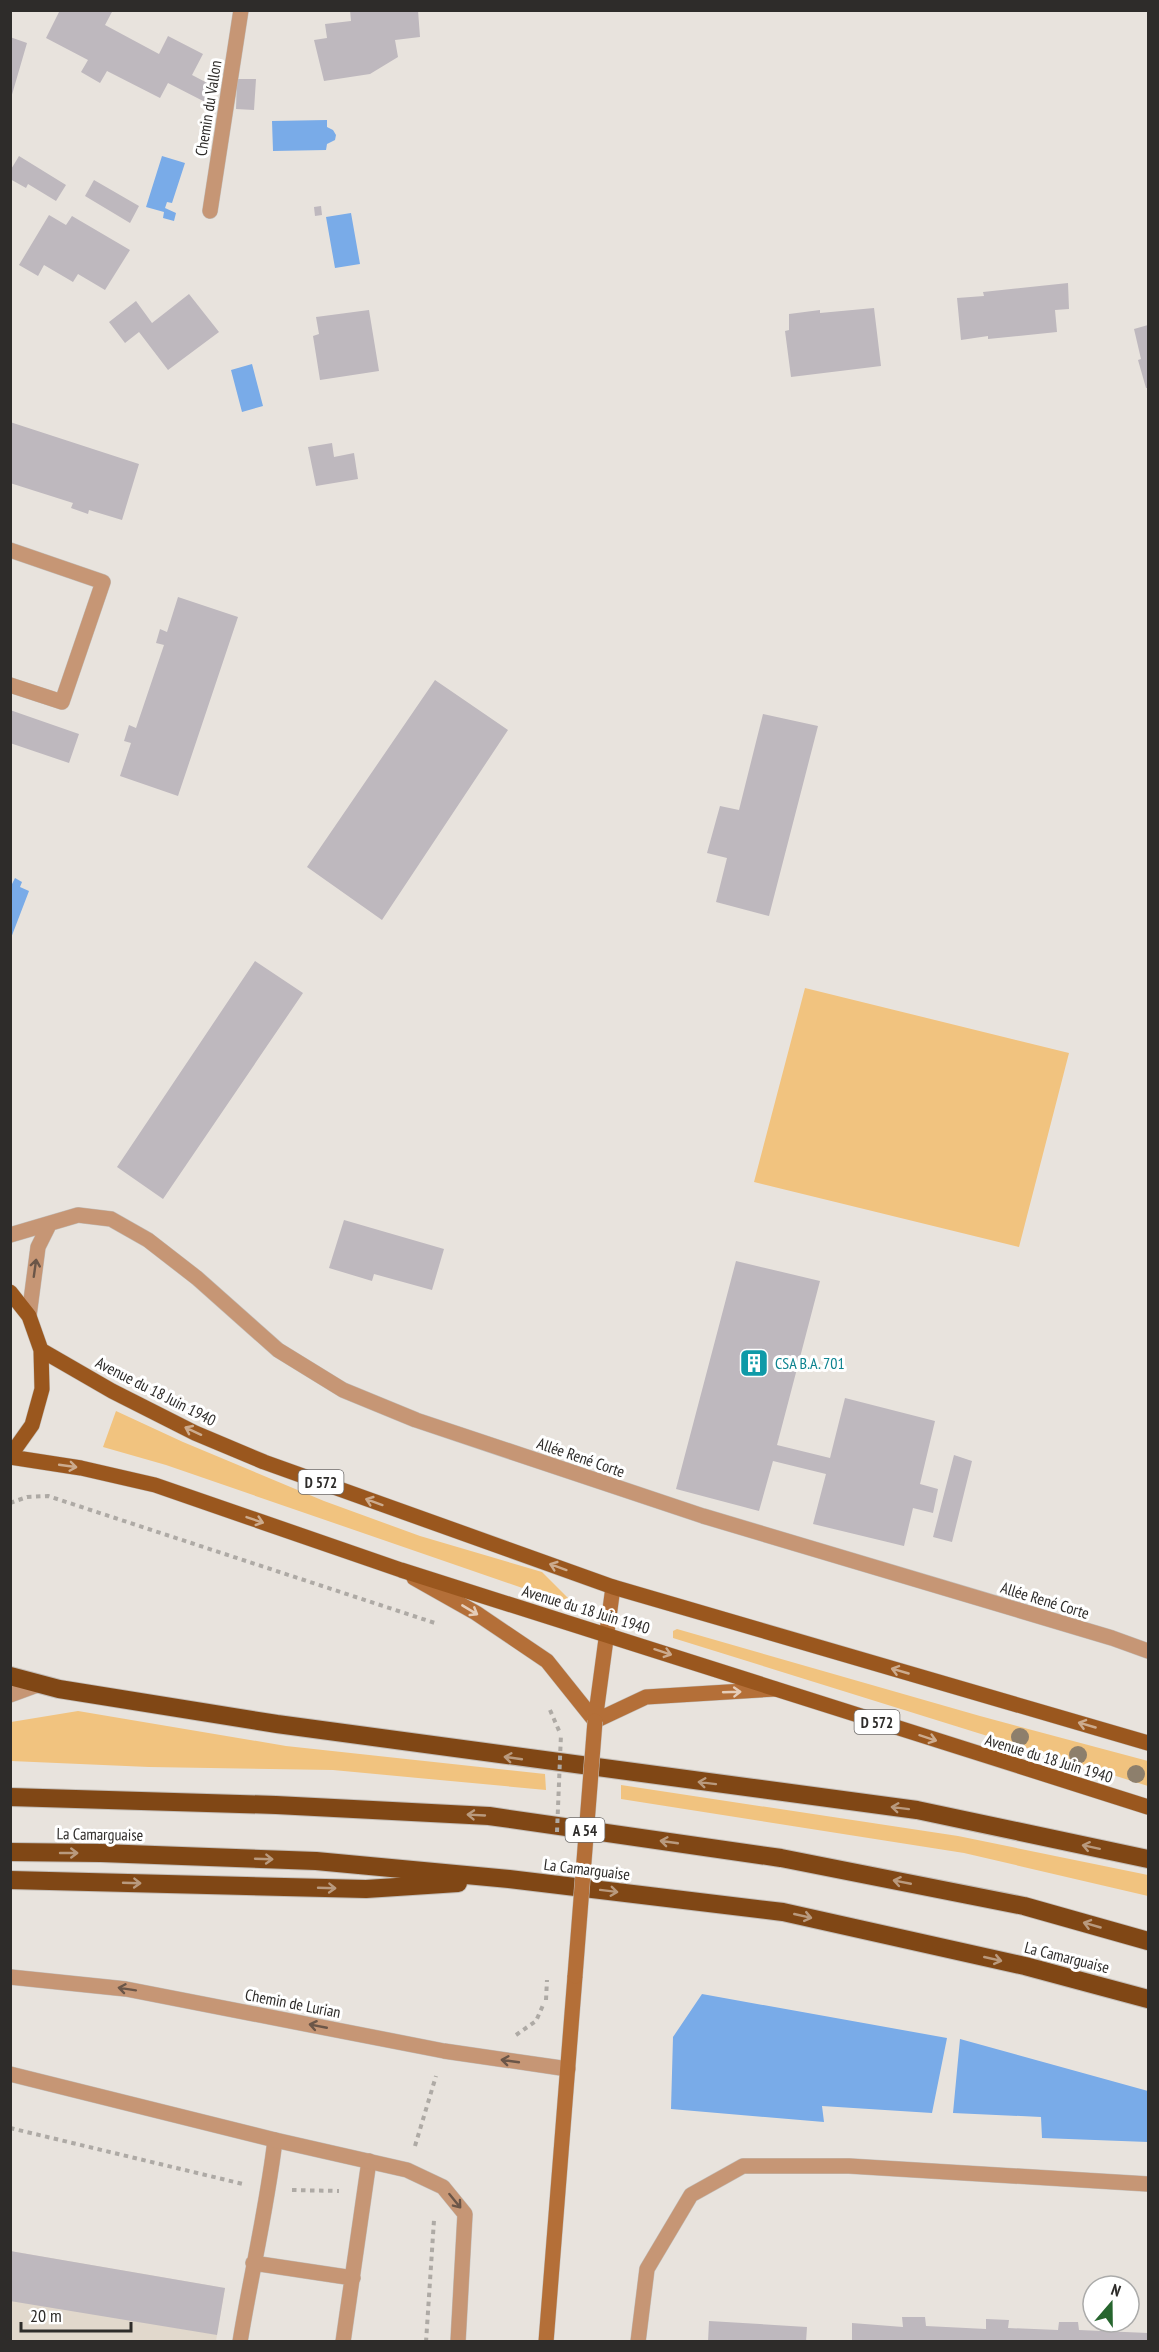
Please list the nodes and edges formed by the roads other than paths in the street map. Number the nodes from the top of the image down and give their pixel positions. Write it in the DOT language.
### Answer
graph roads {
  1 [pos="241,10"];
  2 [pos="210,210"];
  3 [pos="10,550"];
  4 [pos="10,685"];
  5 [pos="50,1223"];
  6 [pos="10,1234"];
  7 [pos="10,1292"];
  8 [pos="28,1316"];
  9 [pos="41,1350"];
  10 [pos="10,1457"];
  11 [pos="401,1570"];
  12 [pos="613,1587"];
  13 [pos="607,1634"];
  14 [pos="1149,1651"];
  15 [pos="10,1676"];
  16 [pos="40,1684"];
  17 [pos="775,1689"];
  18 [pos="10,1695"];
  19 [pos="595,1721"];
  20 [pos="1149,1743"];
  21 [pos="10,1797"];
  22 [pos="1149,1808"];
  23 [pos="10,1852"];
  24 [pos="1149,1859"];
  25 [pos="510,1879"];
  26 [pos="10,1880"];
  27 [pos="1149,1941"];
  28 [pos="10,1977"];
  29 [pos="1149,1999"];
  30 [pos="568,2069"];
  31 [pos="10,2074"];
  32 [pos="275,2140"];
  33 [pos="369,2162"];
  34 [pos="1149,2184"];
  35 [pos="253,2263"];
  36 [pos="353,2278"];
  37 [pos="240,2342"];
  38 [pos="343,2342"];
  39 [pos="458,2342"];
  40 [pos="546,2342"];
  41 [pos="638,2342"];
  1 -- 2 [label="street, Chemin du Vallon"];
  3 -- 4 [label="street"];
  5 -- 6 [label="street, Allée René Corte"];
  8 -- 5 [label="street, one-way"];
  5 -- 14 [label="street, Allée René Corte"];
  7 -- 8 [label="main road"];
  8 -- 9 [label="main road"];
  9 -- 10 [label="main road"];
  12 -- 9 [label="main road, Avenue du 18 Juin 1940 / D 572, one-way"];
  10 -- 11 [label="main road, Avenue du 18 Juin 1940 / D 572, one-way"];
  11 -- 13 [label="main road, Avenue du 18 Juin 1940 / D 572"];
  11 -- 19 [label="street, one-way"];
  12 -- 13 [label="street"];
  20 -- 12 [label="main road, Avenue du 18 Juin 1940 / D 572, one-way"];
  13 -- 17 [label="main road, Avenue du 18 Juin 1940 / D 572, one-way"];
  13 -- 19 [label="street"];
  15 -- 16 [label="highway"];
  16 -- 18 [label="street"];
  24 -- 16 [label="highway, one-way"];
  19 -- 17 [label="street, one-way"];
  17 -- 22 [label="main road, Avenue du 18 Juin 1940 / D 572, one-way"];
  19 -- 30 [label="street, bridge"];
  27 -- 21 [label="highway, A 54, one-way"];
  23 -- 25 [label="highway, La Camarguaise, one-way"];
  26 -- 25 [label="highway, one-way"];
  25 -- 29 [label="highway, La Camarguaise, one-way"];
  30 -- 28 [label="street, Chemin de Lurian, one-way"];
  30 -- 40 [label="street"];
  31 -- 32 [label="street"];
  32 -- 33 [label="street"];
  32 -- 35 [label="street"];
  33 -- 36 [label="street"];
  33 -- 39 [label="street, one-way"];
  34 -- 41 [label="street"];
  35 -- 36 [label="street"];
  35 -- 37 [label="street"];
  36 -- 38 [label="street"];
}
